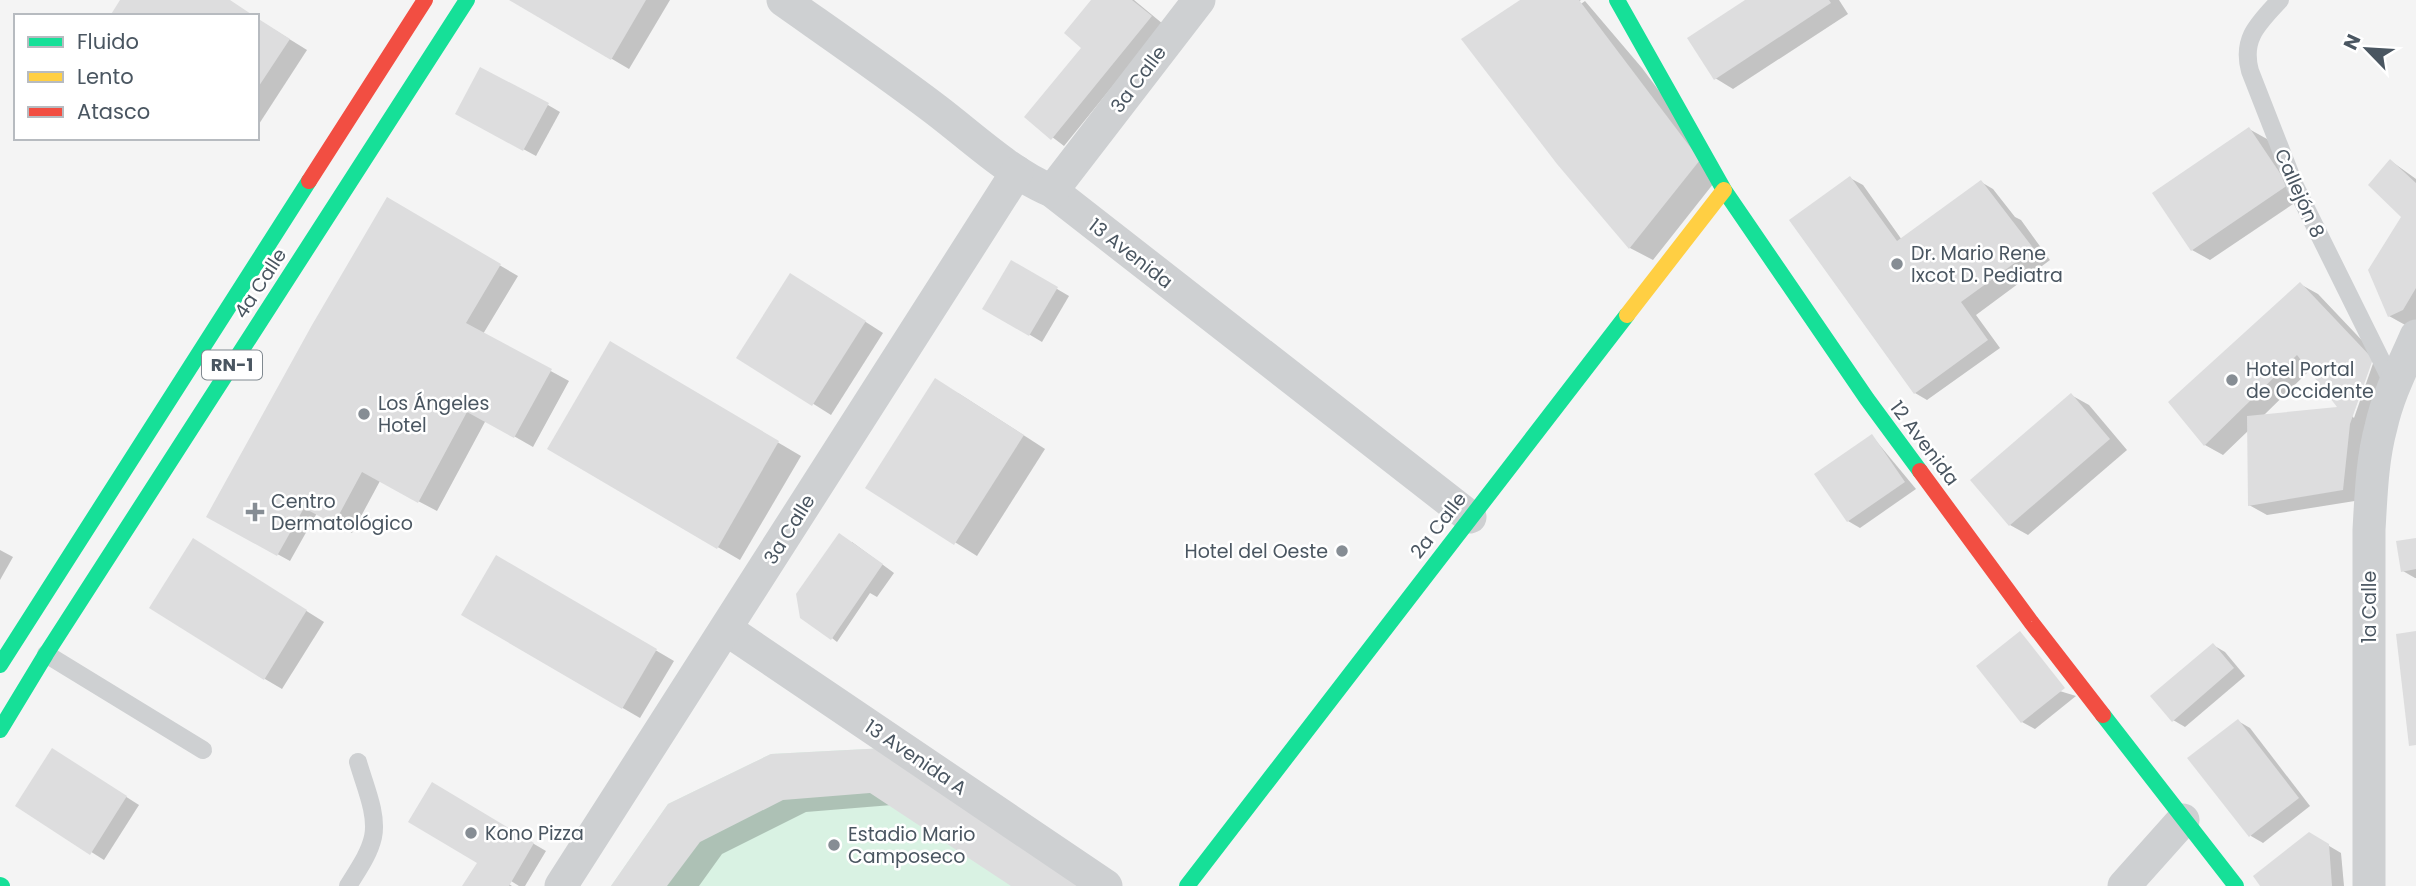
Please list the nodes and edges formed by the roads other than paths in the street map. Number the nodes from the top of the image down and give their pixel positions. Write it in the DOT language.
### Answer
graph roads {
  1 [pos="425,0"];
  2 [pos="467,0"];
  3 [pos="783,0"];
  4 [pos="1199,0"];
  5 [pos="1617,0"];
  6 [pos="2280,0"];
  7 [pos="1017,172"];
  8 [pos="1724,190"];
  9 [pos="1052,191"];
  10 [pos="2416,336"];
  11 [pos="2394,386"];
  12 [pos="1470,517"];
  13 [pos="726,629"];
  14 [pos="46,654"];
  15 [pos="0,665"];
  16 [pos="0,730"];
  17 [pos="203,750"];
  18 [pos="358,762"];
  19 [pos="2183,820"];
  20 [pos="348,886"];
  21 [pos="561,886"];
  22 [pos="1106,886"];
  23 [pos="1187,886"];
  24 [pos="2124,886"];
  25 [pos="2236,886"];
  26 [pos="2370,886"];
  1 -- 15 [label="street, 4a Calle / RN-1"];
  2 -- 14 [label="street, 4a Calle / RN-1"];
  3 -- 7 [label="street, 13 Avenida"];
  4 -- 9 [label="street, 3a Calle"];
  5 -- 8 [label="street, 12 Avenida"];
  6 -- 11 [label="lane, Callejón 8"];
  7 -- 9 [label="street, 13 Avenida"];
  7 -- 13 [label="street, 3a Calle"];
  8 -- 12 [label="street, 2a Calle"];
  8 -- 19 [label="street, 12 Avenida"];
  9 -- 12 [label="street, 13 Avenida"];
  10 -- 11 [label="street, 1a Calle"];
  11 -- 26 [label="street, 1a Calle"];
  12 -- 23 [label="street, 2a Calle"];
  13 -- 21 [label="street, 3a Calle"];
  13 -- 22 [label="street, 13 Avenida A"];
  14 -- 16 [label="street, 4a Calle / RN-1"];
  14 -- 17 [label="lane"];
  18 -- 20 [label="lane"];
  19 -- 24 [label="street"];
  19 -- 25 [label="street, 12 Avenida"];
}
